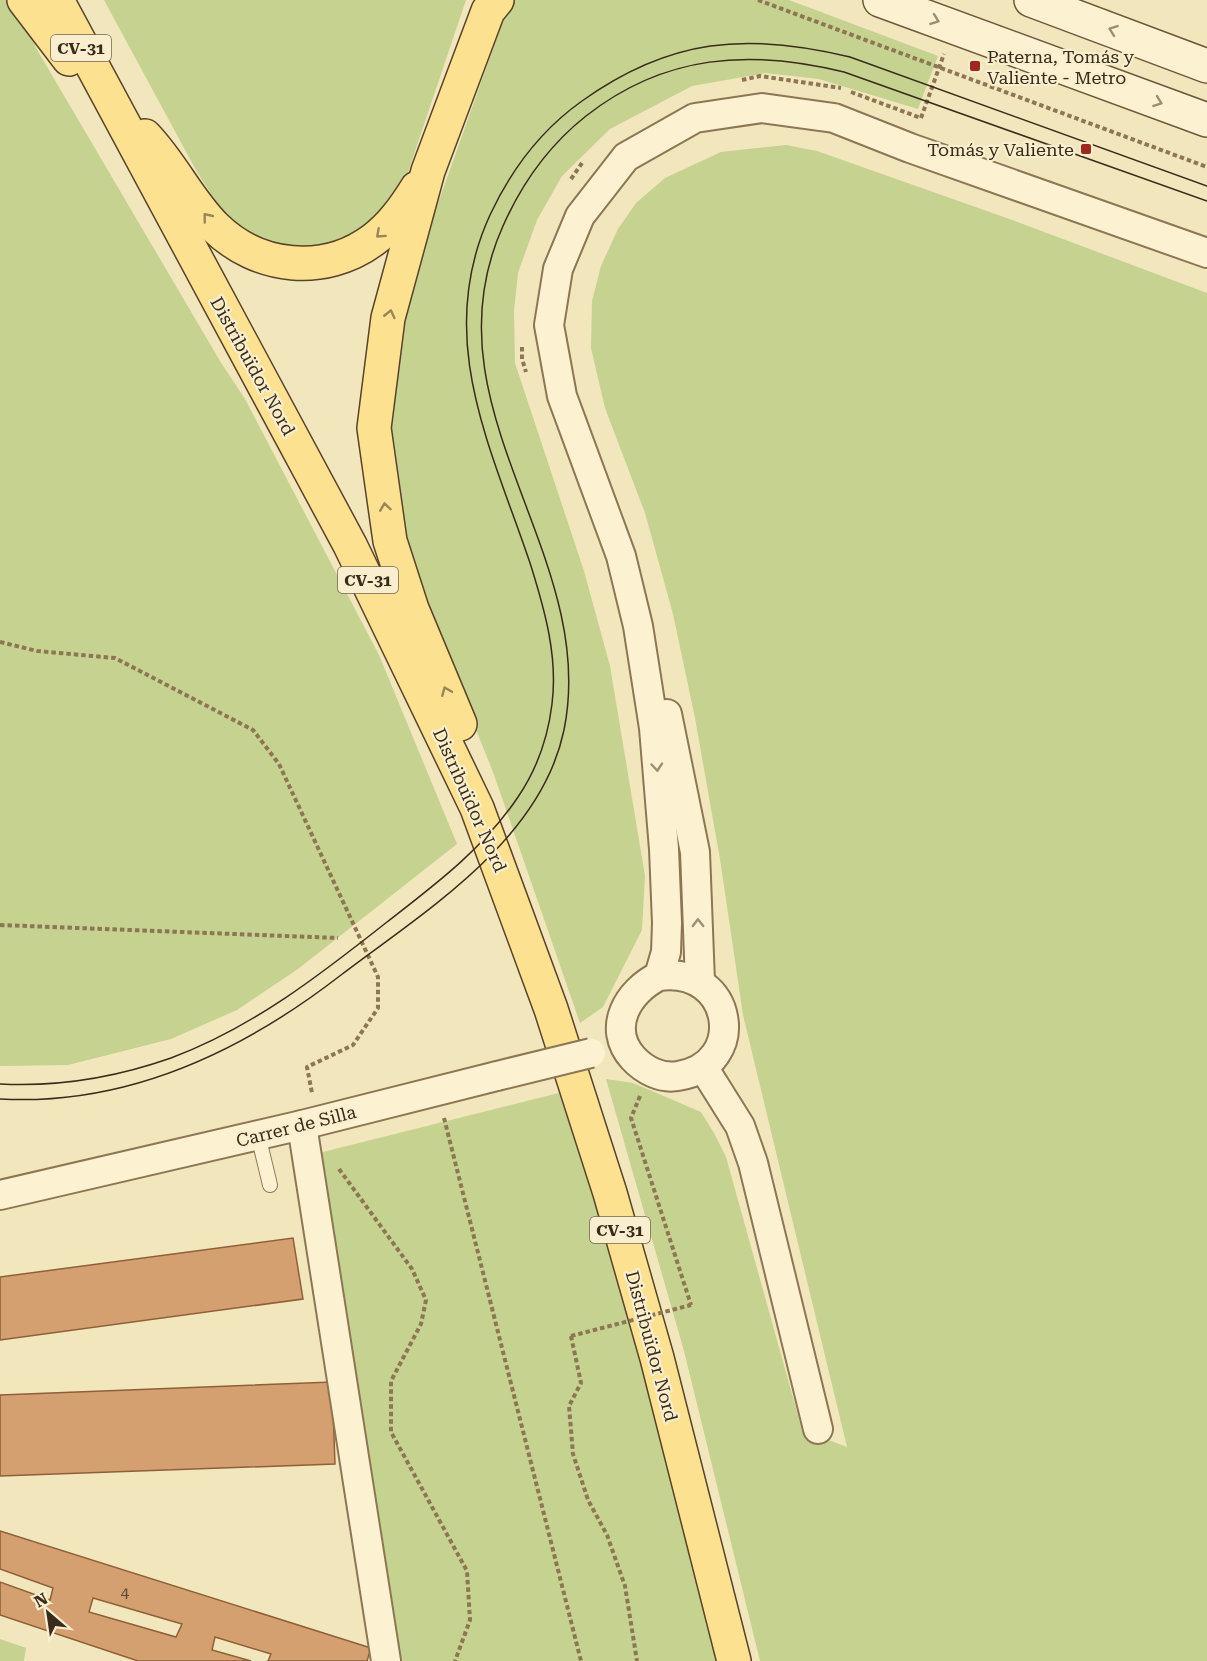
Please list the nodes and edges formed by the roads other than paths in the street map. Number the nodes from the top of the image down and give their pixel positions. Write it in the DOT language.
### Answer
graph roads {
  1 [pos="24,0"];
  2 [pos="57,0"];
  3 [pos="880,0"];
  4 [pos="1031,0"];
  5 [pos="491,4"];
  6 [pos="1207,66"];
  7 [pos="106,95"];
  8 [pos="1207,120"];
  9 [pos="428,171"];
  10 [pos="1207,254"];
  11 [pos="638,626"];
  12 [pos="477,808"];
  13 [pos="659,976"];
  14 [pos="700,982"];
  15 [pos="621,1024"];
  16 [pos="591,1053"];
  17 [pos="704,1067"];
  18 [pos="643,1077"];
  19 [pos="302,1125"];
  20 [pos="258,1135"];
  21 [pos="270,1185"];
  22 [pos="0,1196"];
  23 [pos="818,1429"];
  24 [pos="386,1661"];
  25 [pos="734,1661"];
  1 -- 7 [label="main road"];
  2 -- 7 [label="main road, Distribuïdor Nord / CV-31"];
  3 -- 8 [label="main road, one-way"];
  6 -- 4 [label="main road, one-way"];
  5 -- 9 [label="main road"];
  9 -- 7 [label="main road, one-way"];
  7 -- 12 [label="main road, Distribuïdor Nord / CV-31"];
  12 -- 9 [label="main road, one-way"];
  10 -- 11 [label="street"];
  11 -- 13 [label="street, one-way"];
  14 -- 11 [label="street, one-way"];
  12 -- 25 [label="main road, Distribuïdor Nord / CV-31"];
  13 -- 14 [label="street"];
  13 -- 15 [label="street"];
  14 -- 17 [label="street"];
  15 -- 16 [label="street"];
  15 -- 18 [label="street"];
  16 -- 18 [label="street, Carrer de Silla"];
  16 -- 19 [label="street, Carrer de Silla, bridge"];
  17 -- 18 [label="street"];
  17 -- 23 [label="street"];
  19 -- 20 [label="street, Carrer de Silla"];
  19 -- 24 [label="street"];
  20 -- 21 [label="lane"];
  20 -- 22 [label="street, Carrer de Silla"];
}
